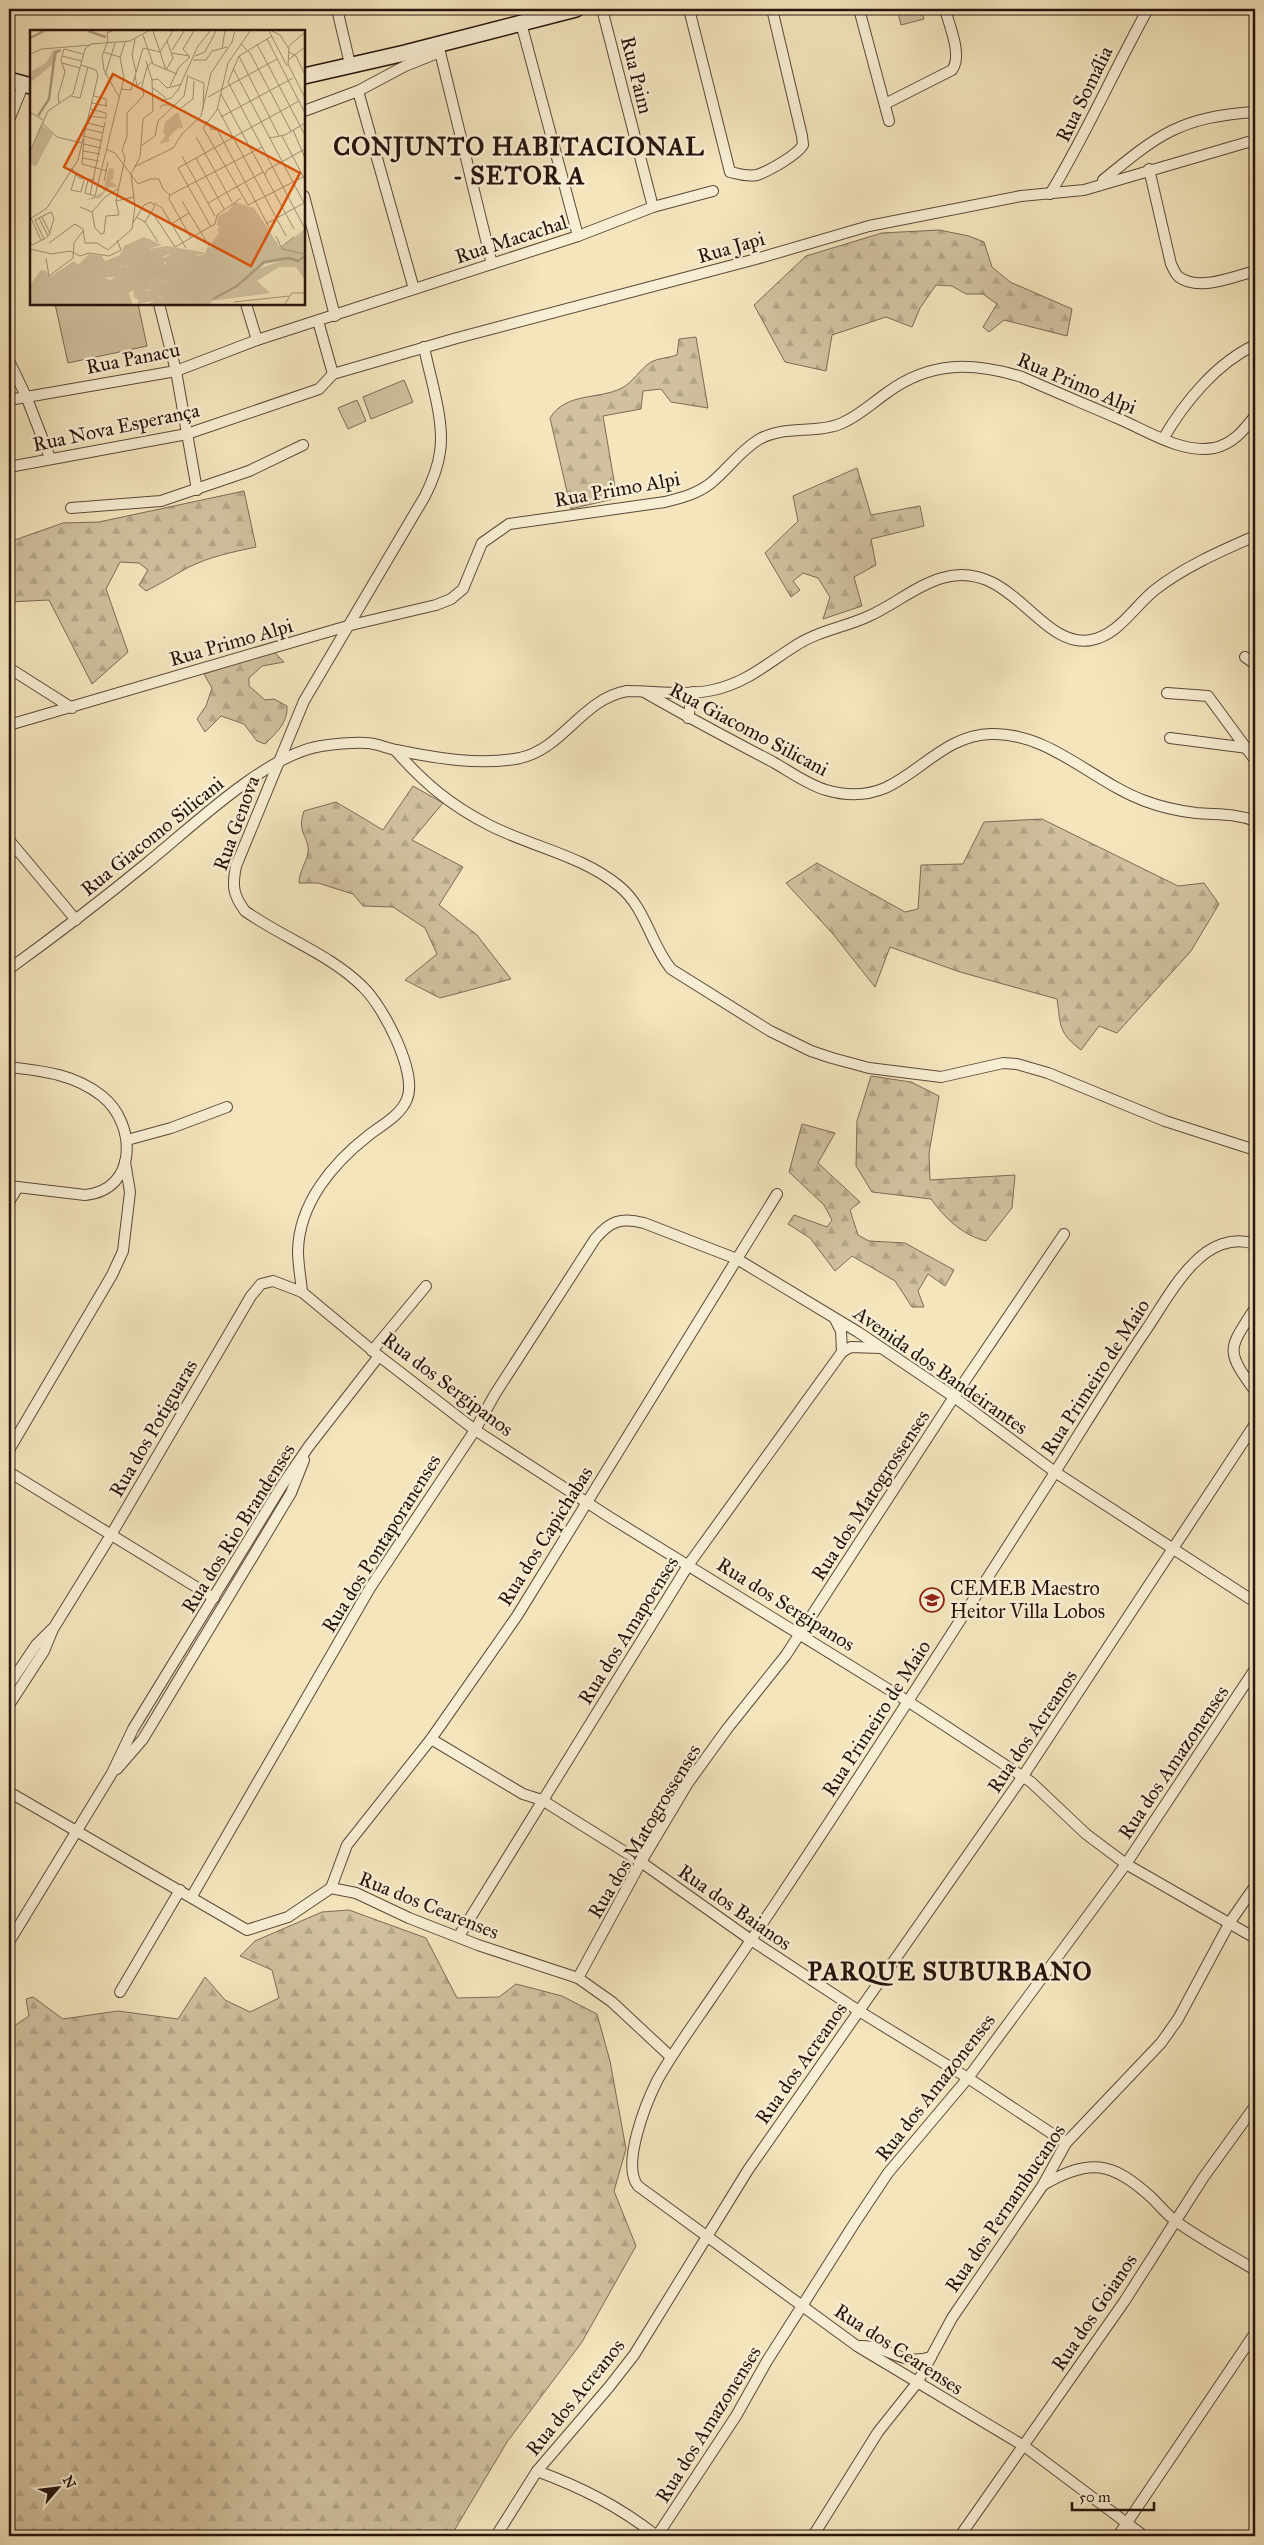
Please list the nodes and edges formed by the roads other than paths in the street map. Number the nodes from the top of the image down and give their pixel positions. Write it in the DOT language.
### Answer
graph roads {
  1 [pos="337,9"];
  2 [pos="576,9"];
  3 [pos="602,9"];
  4 [pos="689,9"];
  5 [pos="772,9"];
  6 [pos="858,9"];
  7 [pos="945,9"];
  8 [pos="1148,9"];
  9 [pos="521,23"];
  10 [pos="439,48"];
  11 [pos="350,64"];
  12 [pos="305,76"];
  13 [pos="21,83"];
  14 [pos="358,91"];
  15 [pos="884,104"];
  16 [pos="305,111"];
  17 [pos="1255,112"];
  18 [pos="9,120"];
  19 [pos="889,121"];
  20 [pos="1255,140"];
  21 [pos="1149,170"];
  22 [pos="1100,183"];
  23 [pos="714,190"];
  24 [pos="1050,194"];
  25 [pos="305,200"];
  26 [pos="653,207"];
  27 [pos="578,236"];
  28 [pos="492,264"];
  29 [pos="1255,271"];
  30 [pos="414,289"];
  31 [pos="159,305"];
  32 [pos="246,305"];
  33 [pos="335,316"];
  34 [pos="318,321"];
  35 [pos="257,340"];
  36 [pos="1255,345"];
  37 [pos="424,347"];
  38 [pos="9,360"];
  39 [pos="176,371"];
  40 [pos="334,374"];
  41 [pos="26,396"];
  42 [pos="9,400"];
  43 [pos="1255,416"];
  44 [pos="187,434"];
  45 [pos="1163,439"];
  46 [pos="303,445"];
  47 [pos="50,458"];
  48 [pos="9,468"];
  49 [pos="197,490"];
  50 [pos="72,508"];
  51 [pos="1255,536"];
  52 [pos="351,625"];
  53 [pos="1245,656"];
  54 [pos="1255,664"];
  55 [pos="9,668"];
  56 [pos="643,691"];
  57 [pos="693,692"];
  58 [pos="1167,693"];
  59 [pos="72,708"];
  60 [pos="688,718"];
  61 [pos="9,725"];
  62 [pos="1170,738"];
  63 [pos="1248,748"];
  64 [pos="395,750"];
  65 [pos="279,760"];
  66 [pos="1255,760"];
  67 [pos="1255,821"];
  68 [pos="9,840"];
  69 [pos="76,920"];
  70 [pos="9,969"];
  71 [pos="9,1068"];
  72 [pos="227,1107"];
  73 [pos="127,1140"];
  74 [pos="1255,1150"];
  75 [pos="125,1162"];
  76 [pos="14,1186"];
  77 [pos="777,1194"];
  78 [pos="9,1202"];
  79 [pos="615,1220"];
  80 [pos="1064,1234"];
  81 [pos="1255,1244"];
  82 [pos="738,1259"];
  83 [pos="426,1286"];
  84 [pos="302,1292"];
  85 [pos="1255,1308"];
  86 [pos="834,1318"];
  87 [pos="882,1348"];
  88 [pos="842,1352"];
  89 [pos="375,1353"];
  90 [pos="1255,1391"];
  91 [pos="954,1397"];
  92 [pos="1254,1429"];
  93 [pos="475,1430"];
  94 [pos="309,1446"];
  95 [pos="9,1450"];
  96 [pos="9,1472"];
  97 [pos="1055,1472"];
  98 [pos="586,1503"];
  99 [pos="111,1535"];
  100 [pos="1174,1549"];
  101 [pos="689,1564"];
  102 [pos="214,1598"];
  103 [pos="1255,1602"];
  104 [pos="53,1629"];
  105 [pos="800,1634"];
  106 [pos="1255,1670"];
  107 [pos="9,1685"];
  108 [pos="909,1702"];
  109 [pos="9,1705"];
  110 [pos="431,1739"];
  111 [pos="112,1773"];
  112 [pos="1023,1776"];
  113 [pos="9,1792"];
  114 [pos="542,1800"];
  115 [pos="75,1832"];
  116 [pos="641,1862"];
  117 [pos="1126,1864"];
  118 [pos="1255,1886"];
  119 [pos="330,1888"];
  120 [pos="180,1890"];
  121 [pos="192,1896"];
  122 [pos="1230,1922"];
  123 [pos="458,1936"];
  124 [pos="1255,1938"];
  125 [pos="751,1940"];
  126 [pos="9,1942"];
  127 [pos="578,1978"];
  128 [pos="120,1992"];
  129 [pos="859,2011"];
  130 [pos="671,2057"];
  131 [pos="968,2078"];
  132 [pos="1255,2106"];
  133 [pos="1066,2144"];
  134 [pos="1043,2185"];
  135 [pos="638,2186"];
  136 [pos="1175,2221"];
  137 [pos="708,2236"];
  138 [pos="1255,2270"];
  139 [pos="804,2306"];
  140 [pos="1255,2333"];
  141 [pos="857,2346"];
  142 [pos="931,2357"];
  143 [pos="917,2383"];
  144 [pos="1024,2446"];
  145 [pos="537,2471"];
  146 [pos="1126,2524"];
  147 [pos="496,2536"];
  148 [pos="657,2536"];
  149 [pos="813,2536"];
  150 [pos="960,2536"];
  151 [pos="1118,2536"];
  152 [pos="1144,2536"];
  1 -- 11 [label="street"];
  2 -- 9 [label="street"];
  3 -- 26 [label="street, Rua Paim"];
  4 -- 5 [label="street"];
  6 -- 15 [label="street"];
  7 -- 15 [label="street"];
  8 -- 24 [label="street, Rua Somália"];
  9 -- 10 [label="street"];
  9 -- 27 [label="street"];
  10 -- 11 [label="street"];
  10 -- 14 [label="street"];
  10 -- 28 [label="street"];
  11 -- 12 [label="street"];
  13 -- 18 [label="street"];
  14 -- 16 [label="street"];
  14 -- 30 [label="street"];
  15 -- 19 [label="street"];
  17 -- 22 [label="street"];
  20 -- 21 [label="street, Rua Japi"];
  21 -- 22 [label="street, Rua Japi"];
  21 -- 29 [label="street"];
  22 -- 24 [label="street, Rua Japi"];
  23 -- 26 [label="street, Rua Macachal"];
  24 -- 37 [label="street, Rua Japi"];
  25 -- 33 [label="street"];
  26 -- 27 [label="street, Rua Macachal"];
  27 -- 28 [label="street, Rua Macachal"];
  28 -- 30 [label="street, Rua Macachal"];
  30 -- 33 [label="street, Rua Macachal"];
  31 -- 39 [label="street"];
  32 -- 35 [label="street"];
  33 -- 34 [label="street, Rua Macachal"];
  34 -- 35 [label="street, Rua Panacu"];
  34 -- 40 [label="street"];
  35 -- 39 [label="street, Rua Panacu"];
  36 -- 45 [label="street"];
  37 -- 40 [label="street, Rua Nova Esperança"];
  37 -- 52 [label="street, Rua Genova"];
  38 -- 41 [label="street"];
  39 -- 41 [label="street, Rua Panacu"];
  39 -- 44 [label="street"];
  40 -- 44 [label="street, Rua Nova Esperança"];
  41 -- 42 [label="street, Rua Panacu"];
  41 -- 47 [label="street"];
  43 -- 45 [label="street, Rua Primo Alpi"];
  44 -- 47 [label="street, Rua Nova Esperança"];
  44 -- 49 [label="street"];
  45 -- 52 [label="street, Rua Primo Alpi"];
  46 -- 49 [label="street"];
  47 -- 48 [label="street, Rua Nova Esperança"];
  49 -- 50 [label="street"];
  51 -- 57 [label="street"];
  52 -- 59 [label="street, Rua Primo Alpi"];
  52 -- 65 [label="street, Rua Genova"];
  53 -- 54 [label="street"];
  55 -- 59 [label="street"];
  56 -- 57 [label="street"];
  56 -- 60 [label="street, Rua Giacomo Silicani"];
  56 -- 64 [label="street, Rua Giacomo Silicani"];
  57 -- 60 [label="street"];
  58 -- 63 [label="street"];
  59 -- 61 [label="street, Rua Primo Alpi"];
  60 -- 67 [label="street, Rua Giacomo Silicani"];
  62 -- 63 [label="street"];
  63 -- 66 [label="street"];
  64 -- 65 [label="street, Rua Giacomo Silicani"];
  64 -- 74 [label="street"];
  65 -- 69 [label="street, Rua Giacomo Silicani"];
  65 -- 84 [label="street, Rua Genova"];
  68 -- 69 [label="street"];
  69 -- 70 [label="street, Rua Giacomo Silicani"];
  71 -- 73 [label="street"];
  72 -- 73 [label="street"];
  73 -- 75 [label="street"];
  75 -- 76 [label="street"];
  75 -- 95 [label="street"];
  76 -- 78 [label="street"];
  77 -- 82 [label="street, Rua dos Capichabas"];
  79 -- 82 [label="street, Avenida dos Bandeirantes"];
  79 -- 93 [label="street, Rua dos Pontaporanenses"];
  80 -- 91 [label="street, Rua dos Matogrossenses"];
  81 -- 97 [label="street, Rua Primeiro de Maio"];
  82 -- 86 [label="street, Avenida dos Bandeirantes"];
  82 -- 98 [label="street, Rua dos Capichabas"];
  83 -- 89 [label="street"];
  84 -- 89 [label="street, Rua dos Sergipanos"];
  84 -- 99 [label="street, Rua dos Potiguaras"];
  85 -- 90 [label="street"];
  86 -- 87 [label="street, Avenida dos Bandeirantes"];
  86 -- 88 [label="street"];
  87 -- 88 [label="street"];
  87 -- 91 [label="street, Avenida dos Bandeirantes"];
  88 -- 101 [label="street, Rua dos Amapoenses"];
  89 -- 93 [label="street, Rua dos Sergipanos"];
  89 -- 94 [label="street"];
  91 -- 97 [label="street, Avenida dos Bandeirantes"];
  91 -- 105 [label="street, Rua dos Matogrossenses"];
  92 -- 100 [label="street, Rua dos Acreanos"];
  93 -- 98 [label="street, Rua dos Sergipanos"];
  93 -- 121 [label="street, Rua dos Pontaporanenses"];
  94 -- 102 [label="street, Rua dos Rio Brandenses"];
  94 -- 111 [label="street, Rua dos Rio Brandenses"];
  96 -- 99 [label="street"];
  97 -- 100 [label="street, Avenida dos Bandeirantes"];
  97 -- 108 [label="street, Rua Primeiro de Maio"];
  98 -- 101 [label="street, Rua dos Sergipanos"];
  98 -- 110 [label="street, Rua dos Capichabas"];
  99 -- 102 [label="street"];
  99 -- 104 [label="street, Rua dos Potiguaras"];
  100 -- 103 [label="street, Avenida dos Bandeirantes"];
  100 -- 112 [label="street, Rua dos Acreanos"];
  101 -- 105 [label="street, Rua dos Sergipanos"];
  101 -- 114 [label="street, Rua dos Amapoenses"];
  102 -- 111 [label="street, Rua dos Rio Brandenses"];
  104 -- 107 [label="street, Rua dos Potiguaras"];
  104 -- 109 [label="street, Rua dos Potiguaras"];
  105 -- 108 [label="street, Rua dos Sergipanos"];
  105 -- 116 [label="street, Rua dos Matogrossenses"];
  106 -- 117 [label="street, Rua dos Amazonenses"];
  108 -- 112 [label="street, Rua dos Sergipanos"];
  108 -- 125 [label="street, Rua Primeiro de Maio"];
  110 -- 114 [label="street, Rua dos Baianos"];
  110 -- 119 [label="street, Rua dos Capichabas"];
  111 -- 115 [label="street"];
  112 -- 117 [label="street, Rua dos Sergipanos"];
  112 -- 129 [label="street, Rua dos Acreanos"];
  113 -- 115 [label="street, Rua dos Cearenses"];
  114 -- 116 [label="street, Rua dos Baianos"];
  114 -- 123 [label="street, Rua dos Amapoenses"];
  115 -- 120 [label="street, Rua dos Cearenses"];
  115 -- 126 [label="street"];
  116 -- 125 [label="street, Rua dos Baianos"];
  116 -- 127 [label="street, Rua dos Matogrossenses"];
  117 -- 122 [label="street, Rua dos Sergipanos"];
  117 -- 131 [label="street, Rua dos Amazonenses"];
  118 -- 122 [label="street, Rua dos Pernambucanos"];
  119 -- 121 [label="street, Rua dos Cearenses"];
  119 -- 123 [label="street, Rua dos Cearenses"];
  120 -- 121 [label="street, Rua dos Cearenses"];
  120 -- 128 [label="street"];
  122 -- 124 [label="street, Rua dos Sergipanos"];
  122 -- 133 [label="street, Rua dos Pernambucanos"];
  123 -- 127 [label="street, Rua dos Cearenses"];
  125 -- 129 [label="street, Rua dos Baianos"];
  125 -- 130 [label="street, Rua Primeiro de Maio"];
  127 -- 130 [label="street, Rua dos Cearenses"];
  129 -- 131 [label="street, Rua dos Baianos"];
  129 -- 137 [label="street, Rua dos Acreanos"];
  130 -- 135 [label="street, Rua Primeiro de Maio"];
  131 -- 133 [label="street, Rua dos Baianos"];
  131 -- 139 [label="street, Rua dos Amazonenses"];
  132 -- 136 [label="street, Rua dos Goianos"];
  133 -- 134 [label="street, Rua dos Pernambucanos"];
  134 -- 136 [label="street"];
  134 -- 142 [label="street, Rua dos Pernambucanos"];
  135 -- 137 [label="street, Rua dos Cearenses"];
  136 -- 138 [label="street"];
  136 -- 144 [label="street, Rua dos Goianos"];
  137 -- 139 [label="street, Rua dos Cearenses"];
  137 -- 145 [label="street, Rua dos Acreanos"];
  139 -- 141 [label="street, Rua dos Cearenses"];
  139 -- 148 [label="street, Rua dos Amazonenses"];
  140 -- 146 [label="street"];
  141 -- 142 [label="street"];
  141 -- 143 [label="street, Rua dos Cearenses"];
  142 -- 143 [label="street, Rua dos Pernambucanos"];
  143 -- 144 [label="street, Rua dos Cearenses"];
  143 -- 149 [label="street, Rua dos Pernambucanos"];
  144 -- 146 [label="street, Rua dos Cearenses"];
  144 -- 150 [label="street, Rua dos Goianos"];
  145 -- 147 [label="street, Rua dos Acreanos"];
  145 -- 148 [label="street"];
  146 -- 151 [label="street"];
  146 -- 152 [label="street, Rua dos Cearenses"];
}
